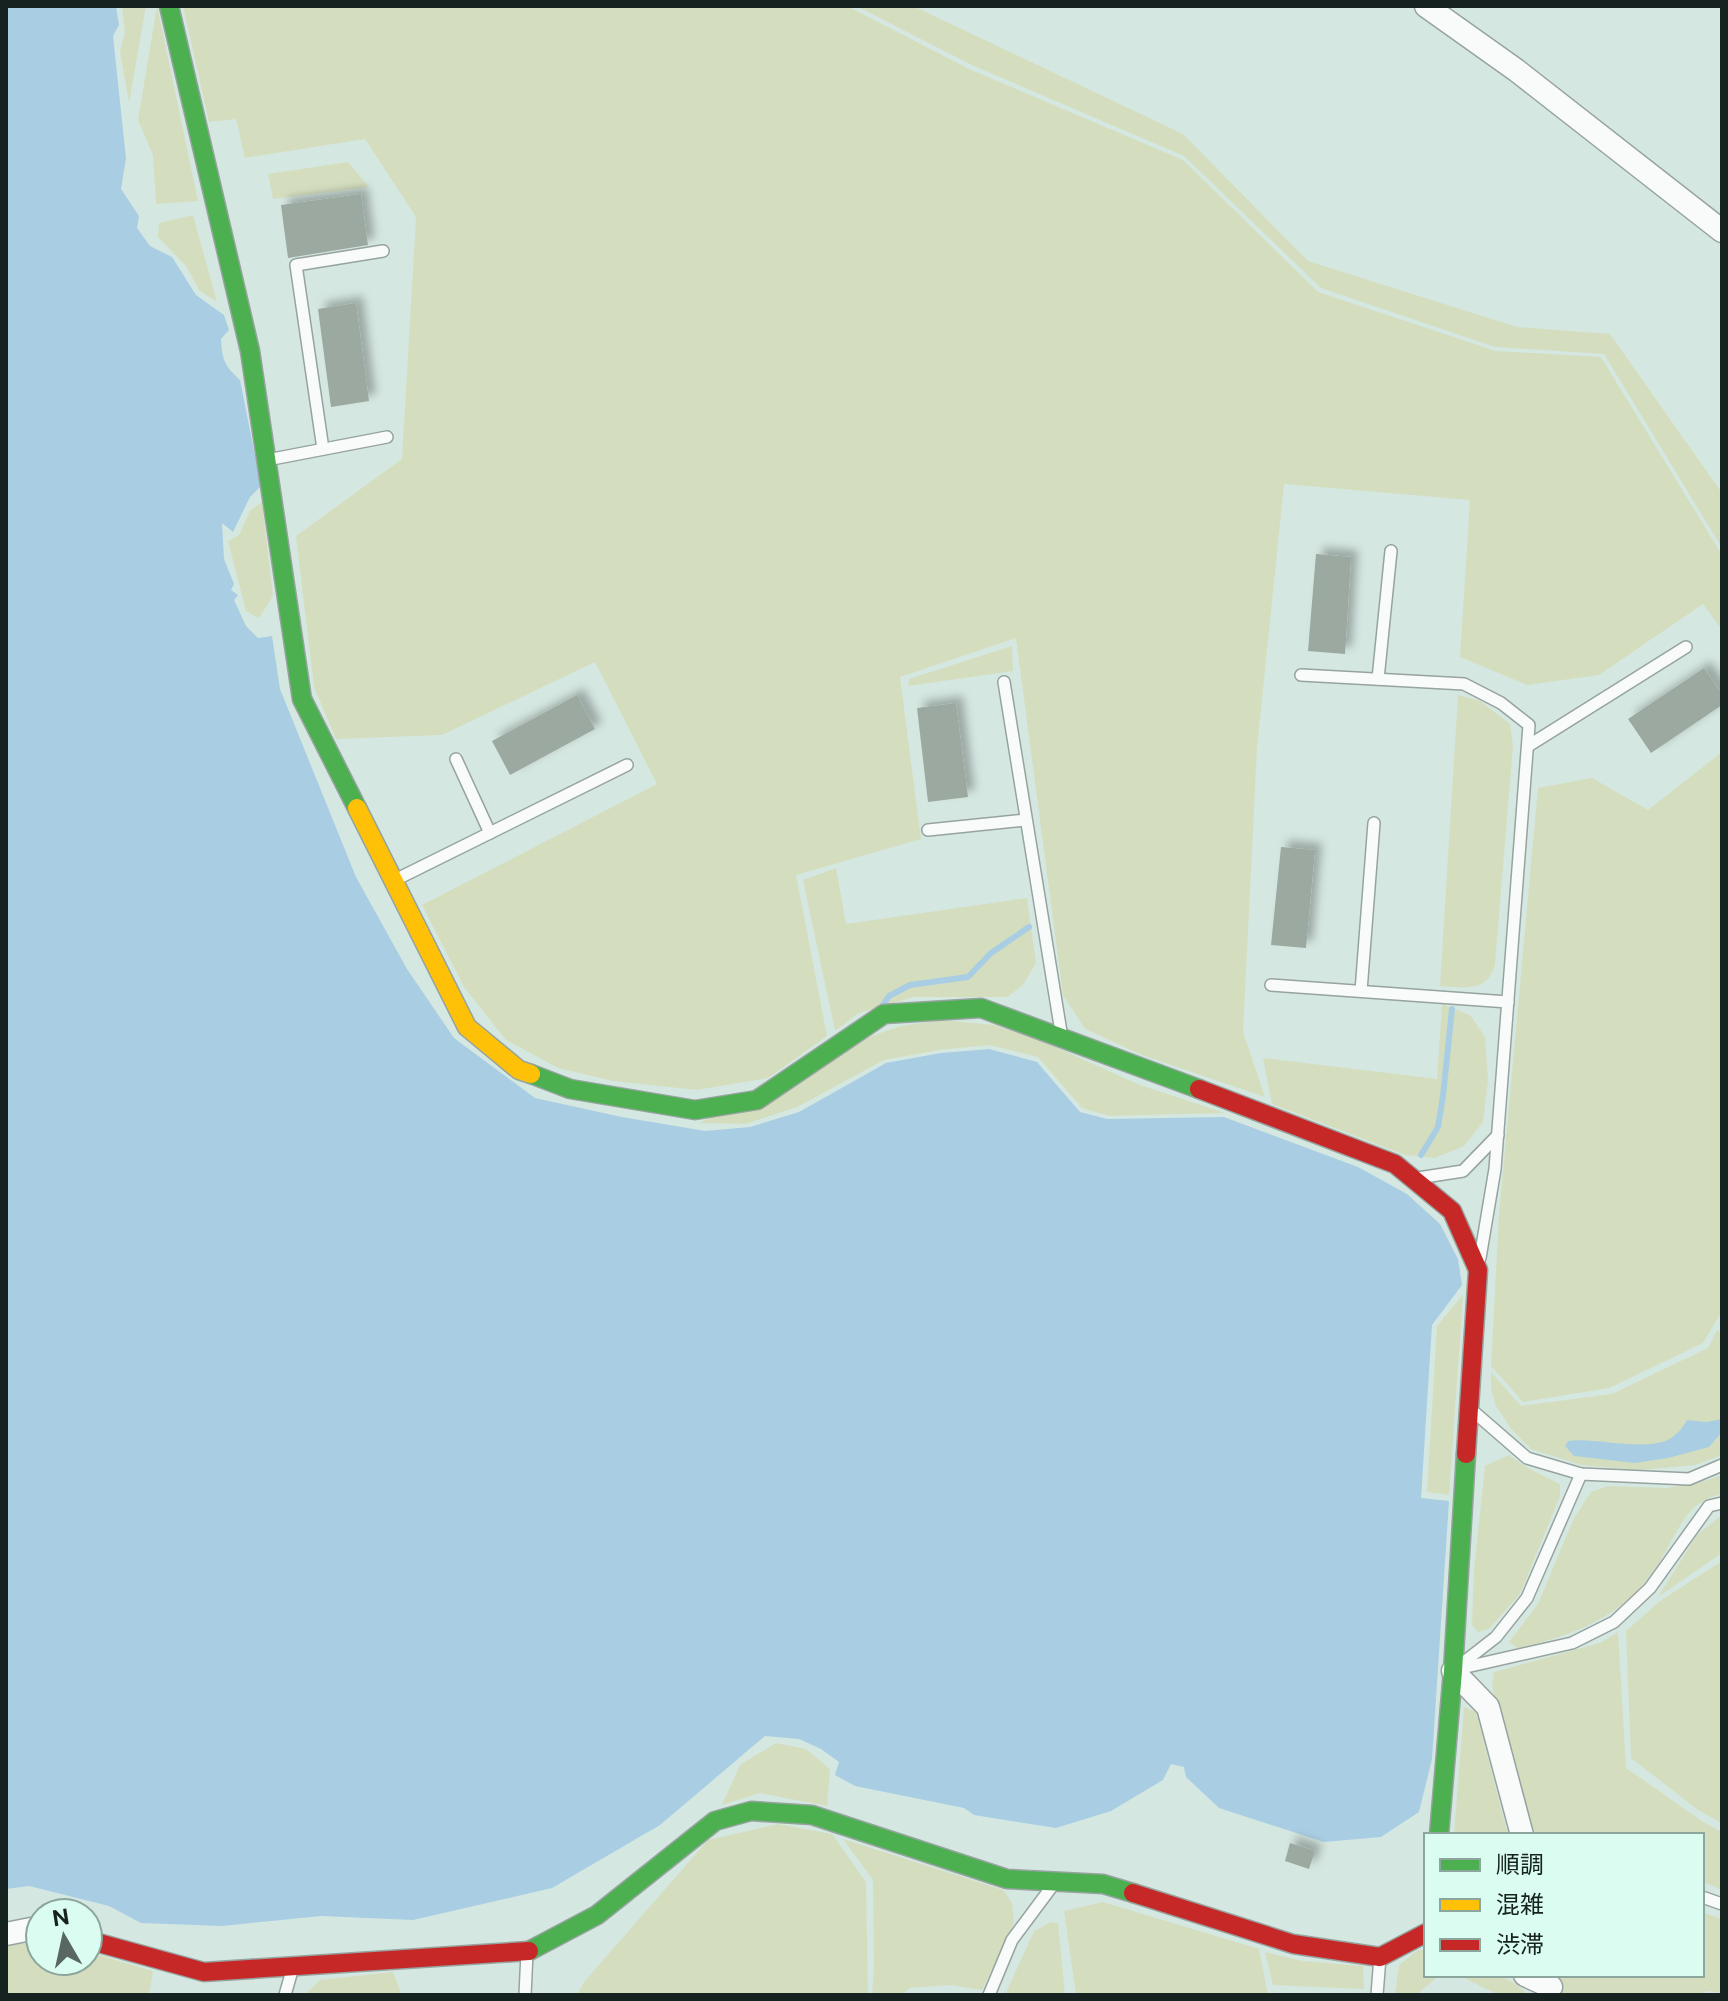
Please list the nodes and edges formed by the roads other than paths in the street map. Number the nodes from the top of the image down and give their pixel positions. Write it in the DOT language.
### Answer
graph roads {
  1 [pos="169,6"];
  2 [pos="1426,6"];
  3 [pos="1722,231"];
  4 [pos="383,251"];
  5 [pos="387,437"];
  6 [pos="323,449"];
  7 [pos="266,460"];
  8 [pos="1391,551"];
  9 [pos="1686,647"];
  10 [pos="1301,675"];
  11 [pos="1378,679"];
  12 [pos="1004,682"];
  13 [pos="1528,746"];
  14 [pos="456,759"];
  15 [pos="627,765"];
  16 [pos="1026,820"];
  17 [pos="1374,823"];
  18 [pos="928,830"];
  19 [pos="490,833"];
  20 [pos="393,881"];
  21 [pos="1271,985"];
  22 [pos="1361,991"];
  23 [pos="1508,1002"];
  24 [pos="1062,1037"];
  25 [pos="1498,1135"];
  26 [pos="1413,1179"];
  27 [pos="1478,1270"];
  28 [pos="1470,1409"];
  29 [pos="1722,1465"];
  30 [pos="1581,1474"];
  31 [pos="1722,1503"];
  32 [pos="1453,1671"];
  33 [pos="1439,1833"];
  34 [pos="1521,1833"];
  35 [pos="1056,1882"];
  36 [pos="1424,1934"];
  37 [pos="104,1944"];
  38 [pos="528,1952"];
  39 [pos="1380,1957"];
  40 [pos="293,1966"];
  41 [pos="1530,1977"];
  42 [pos="1551,1986"];
  43 [pos="285,1995"];
  44 [pos="525,1995"];
  45 [pos="989,1995"];
  46 [pos="1377,1995"];
  1 -- 7 [label="street"];
  2 -- 3 [label="street"];
  4 -- 6 [label="lane"];
  5 -- 6 [label="lane"];
  6 -- 7 [label="lane"];
  7 -- 20 [label="street"];
  8 -- 11 [label="lane"];
  9 -- 13 [label="lane"];
  10 -- 11 [label="lane"];
  11 -- 13 [label="lane"];
  12 -- 16 [label="lane"];
  13 -- 23 [label="lane"];
  14 -- 19 [label="lane"];
  15 -- 19 [label="lane"];
  16 -- 18 [label="lane"];
  16 -- 24 [label="lane"];
  17 -- 22 [label="lane"];
  19 -- 20 [label="lane"];
  20 -- 24 [label="street"];
  21 -- 22 [label="lane"];
  22 -- 23 [label="lane"];
  23 -- 25 [label="lane"];
  24 -- 26 [label="street"];
  25 -- 26 [label="lane"];
  25 -- 27 [label="lane"];
  26 -- 27 [label="street"];
  27 -- 28 [label="street"];
  28 -- 30 [label="lane"];
  28 -- 32 [label="street"];
  29 -- 30 [label="lane"];
  30 -- 32 [label="lane"];
  31 -- 32 [label="lane"];
  32 -- 33 [label="street"];
  32 -- 34 [label="street"];
  35 -- 38 [label="street"];
  35 -- 39 [label="street"];
  35 -- 45 [label="lane"];
  36 -- 39 [label="street"];
  37 -- 40 [label="street"];
  38 -- 40 [label="street"];
  38 -- 44 [label="lane"];
  39 -- 46 [label="lane"];
  40 -- 43 [label="lane"];
  41 -- 42 [label="street"];
}
